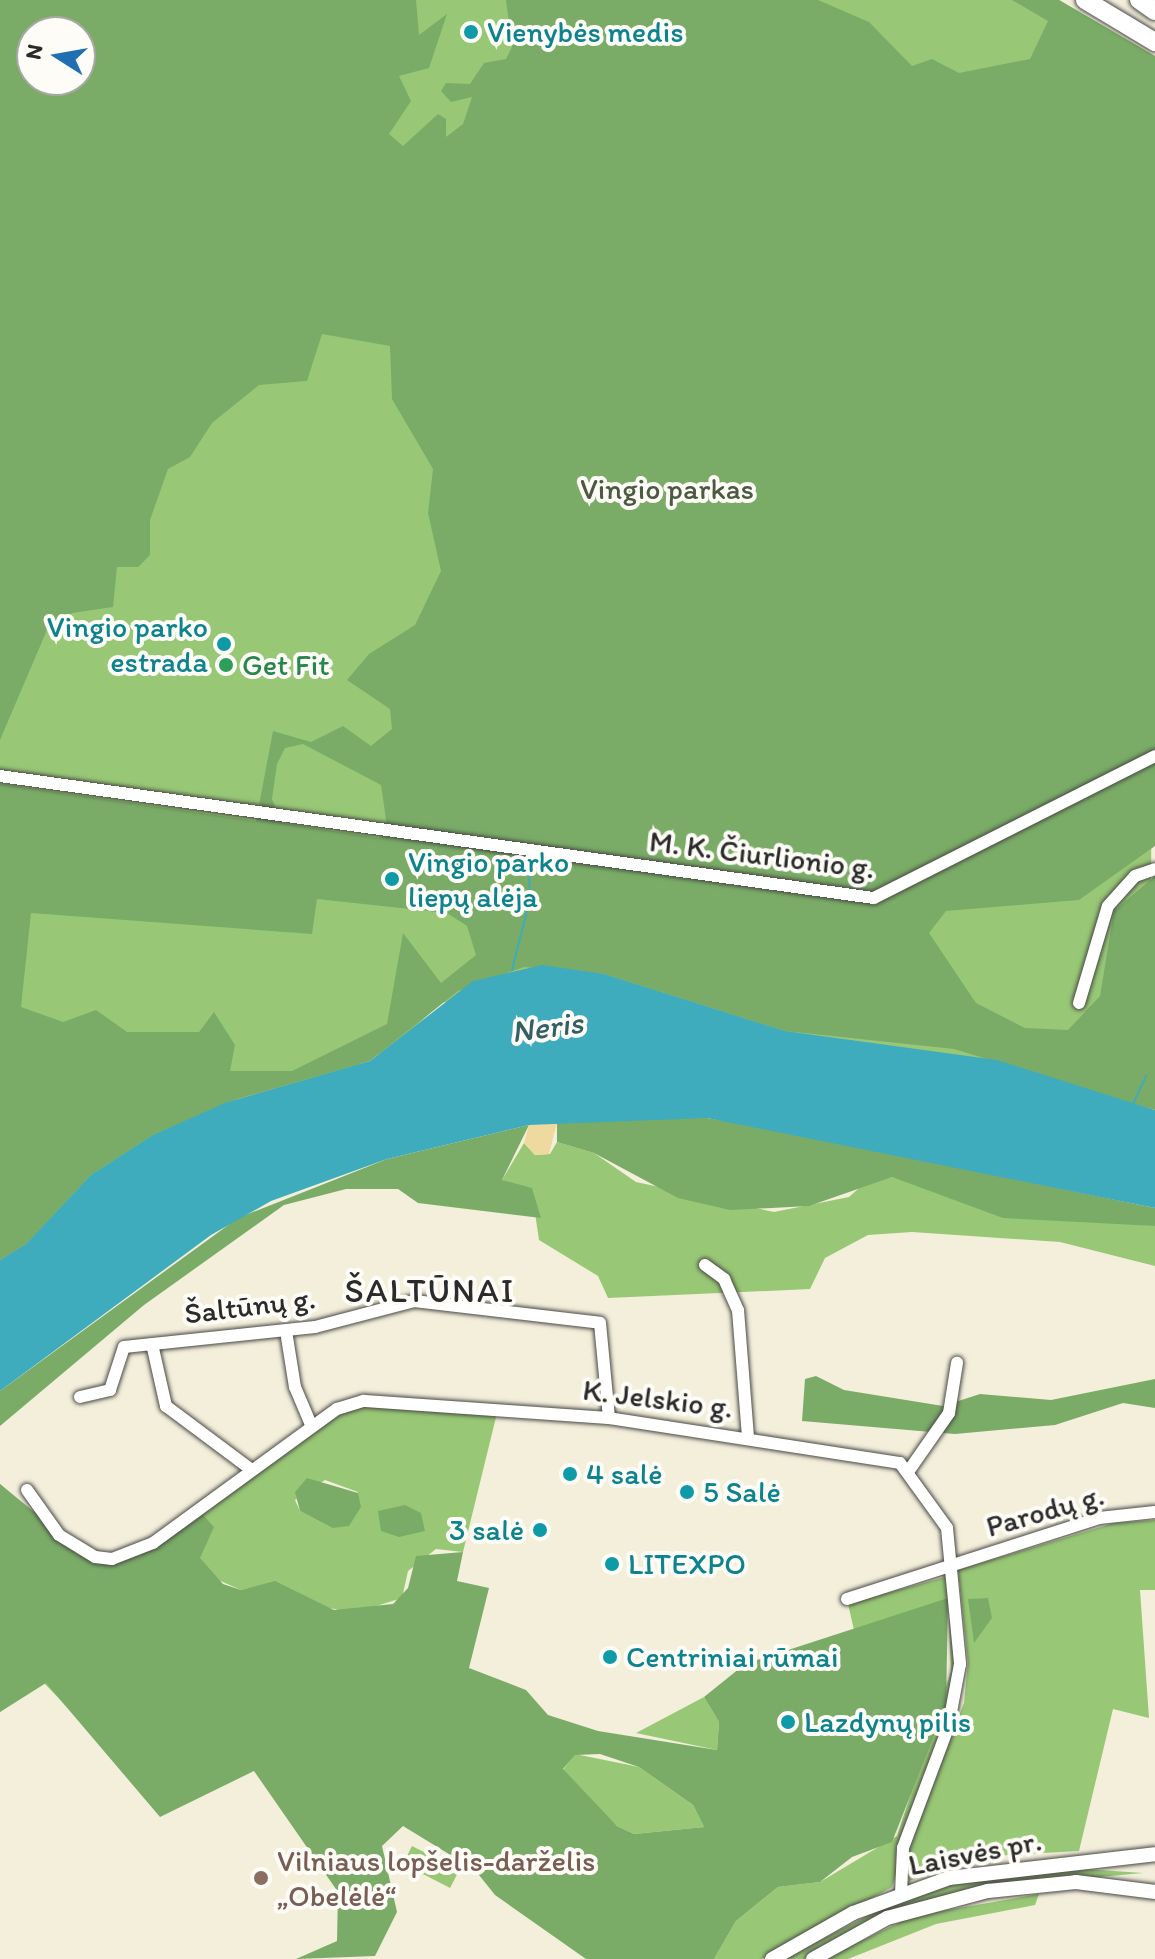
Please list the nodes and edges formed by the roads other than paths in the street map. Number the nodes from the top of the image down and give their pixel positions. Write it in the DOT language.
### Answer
graph roads {
  1 [pos="1085,0"];
  2 [pos="1139,0"];
  3 [pos="1155,11"];
  4 [pos="1155,42"];
  5 [pos="1155,756"];
  6 [pos="0,776"];
  7 [pos="1155,869"];
  8 [pos="1079,1003"];
  9 [pos="705,1265"];
  10 [pos="286,1331"];
  11 [pos="152,1344"];
  12 [pos="957,1363"];
  13 [pos="80,1397"];
  14 [pos="609,1418"];
  15 [pos="312,1427"];
  16 [pos="748,1437"];
  17 [pos="910,1469"];
  18 [pos="252,1470"];
  19 [pos="27,1490"];
  20 [pos="1155,1512"];
  21 [pos="950,1566"];
  22 [pos="847,1599"];
  23 [pos="1155,1854"];
  24 [pos="1155,1892"];
  25 [pos="901,1893"];
  26 [pos="772,1959"];
  27 [pos="813,1959"];
  1 -- 4 [label="highway"];
  2 -- 3 [label="highway"];
  5 -- 6 [label="street, M. K. Čiurlionio g."];
  7 -- 8 [label="street"];
  9 -- 16 [label="street"];
  10 -- 11 [label="street, Šaltūnų g."];
  10 -- 14 [label="street, Šaltūnų g."];
  10 -- 15 [label="street"];
  11 -- 13 [label="street, Šaltūnų g."];
  11 -- 18 [label="street"];
  12 -- 17 [label="street"];
  14 -- 15 [label="street, K. Jelskio g."];
  14 -- 16 [label="street, K. Jelskio g."];
  15 -- 18 [label="street, K. Jelskio g."];
  16 -- 17 [label="street, K. Jelskio g."];
  17 -- 21 [label="street"];
  18 -- 19 [label="street, K. Jelskio g."];
  20 -- 21 [label="street, Parodų g."];
  21 -- 22 [label="street, Parodų g."];
  21 -- 25 [label="street"];
  23 -- 25 [label="main road, Laisvės pr."];
  24 -- 27 [label="main road, Laisvės pr."];
  25 -- 26 [label="main road, Laisvės pr."];
}
